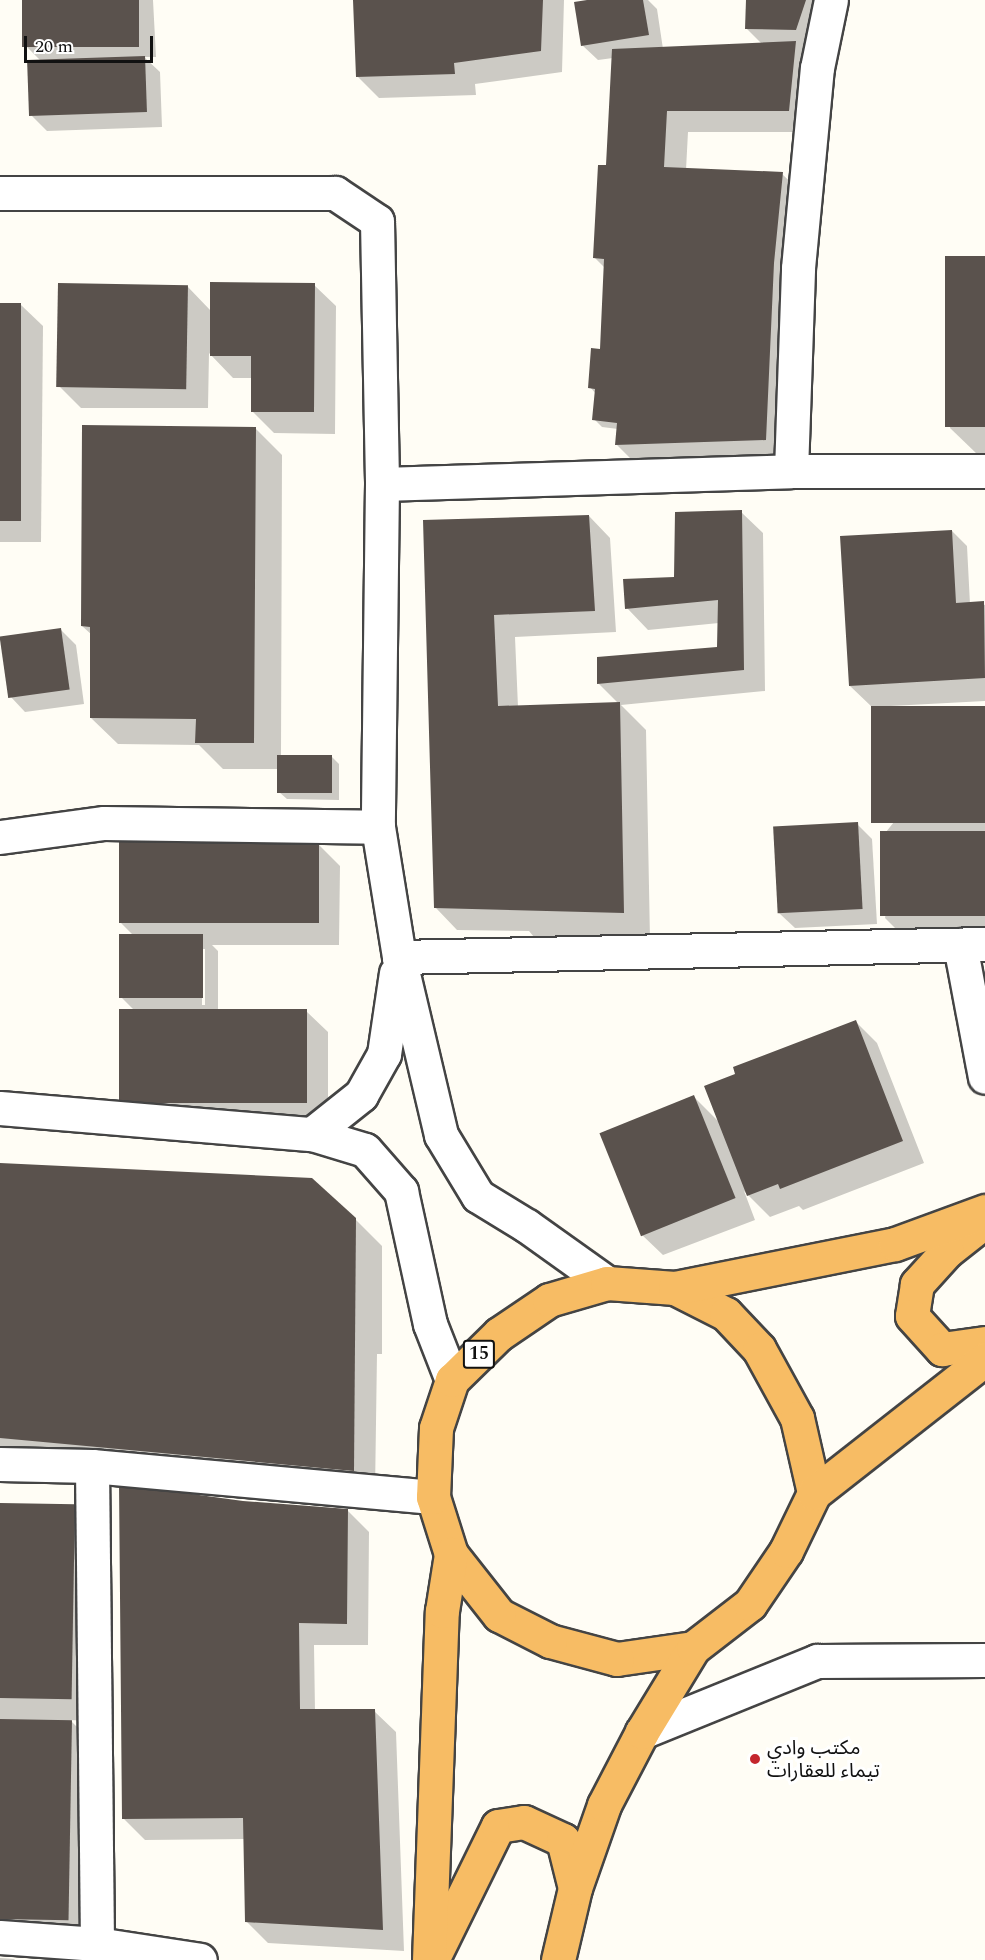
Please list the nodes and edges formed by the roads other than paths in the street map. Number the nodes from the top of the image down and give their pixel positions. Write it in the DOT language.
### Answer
graph roads {
  1 [pos="831,0"];
  2 [pos="0,193"];
  3 [pos="791,471"];
  4 [pos="985,471"];
  5 [pos="381,484"];
  6 [pos="378,827"];
  7 [pos="0,837"];
  8 [pos="972,944"];
  9 [pos="399,957"];
  10 [pos="985,1077"];
  11 [pos="0,1108"];
  12 [pos="312,1134"];
  13 [pos="985,1211"];
  14 [pos="985,1221"];
  15 [pos="607,1283"];
  16 [pos="675,1288"];
  17 [pos="985,1343"];
  18 [pos="985,1359"];
  19 [pos="452,1380"];
  20 [pos="0,1464"];
  21 [pos="92,1466"];
  22 [pos="814,1493"];
  23 [pos="433,1497"];
  24 [pos="451,1554"];
  25 [pos="693,1648"];
  26 [pos="985,1660"];
  27 [pos="642,1732"];
  28 [pos="575,1888"];
  29 [pos="0,1936"];
  30 [pos="97,1944"];
  31 [pos="43,1950"];
  32 [pos="200,1960"];
  33 [pos="431,1960"];
  34 [pos="558,1960"];
  1 -- 3 [label="street"];
  2 -- 5 [label="street"];
  3 -- 4 [label="street"];
  3 -- 5 [label="street"];
  5 -- 6 [label="street"];
  6 -- 7 [label="street"];
  6 -- 9 [label="street"];
  8 -- 9 [label="street"];
  8 -- 10 [label="street"];
  9 -- 12 [label="street"];
  9 -- 15 [label="street"];
  11 -- 12 [label="street"];
  12 -- 19 [label="street"];
  13 -- 16 [label="highway, 15"];
  14 -- 17 [label="highway"];
  15 -- 16 [label="highway, 15"];
  15 -- 19 [label="highway, 15"];
  16 -- 22 [label="highway"];
  18 -- 22 [label="highway"];
  19 -- 23 [label="highway, 15"];
  20 -- 21 [label="street"];
  21 -- 23 [label="street"];
  21 -- 30 [label="street"];
  22 -- 25 [label="highway"];
  23 -- 24 [label="highway, 15"];
  24 -- 25 [label="highway"];
  24 -- 33 [label="highway, 15"];
  25 -- 27 [label="highway"];
  26 -- 27 [label="street"];
  27 -- 28 [label="highway"];
  28 -- 33 [label="highway"];
  28 -- 34 [label="highway"];
  29 -- 31 [label="street"];
  30 -- 31 [label="street"];
  30 -- 32 [label="street"];
}
